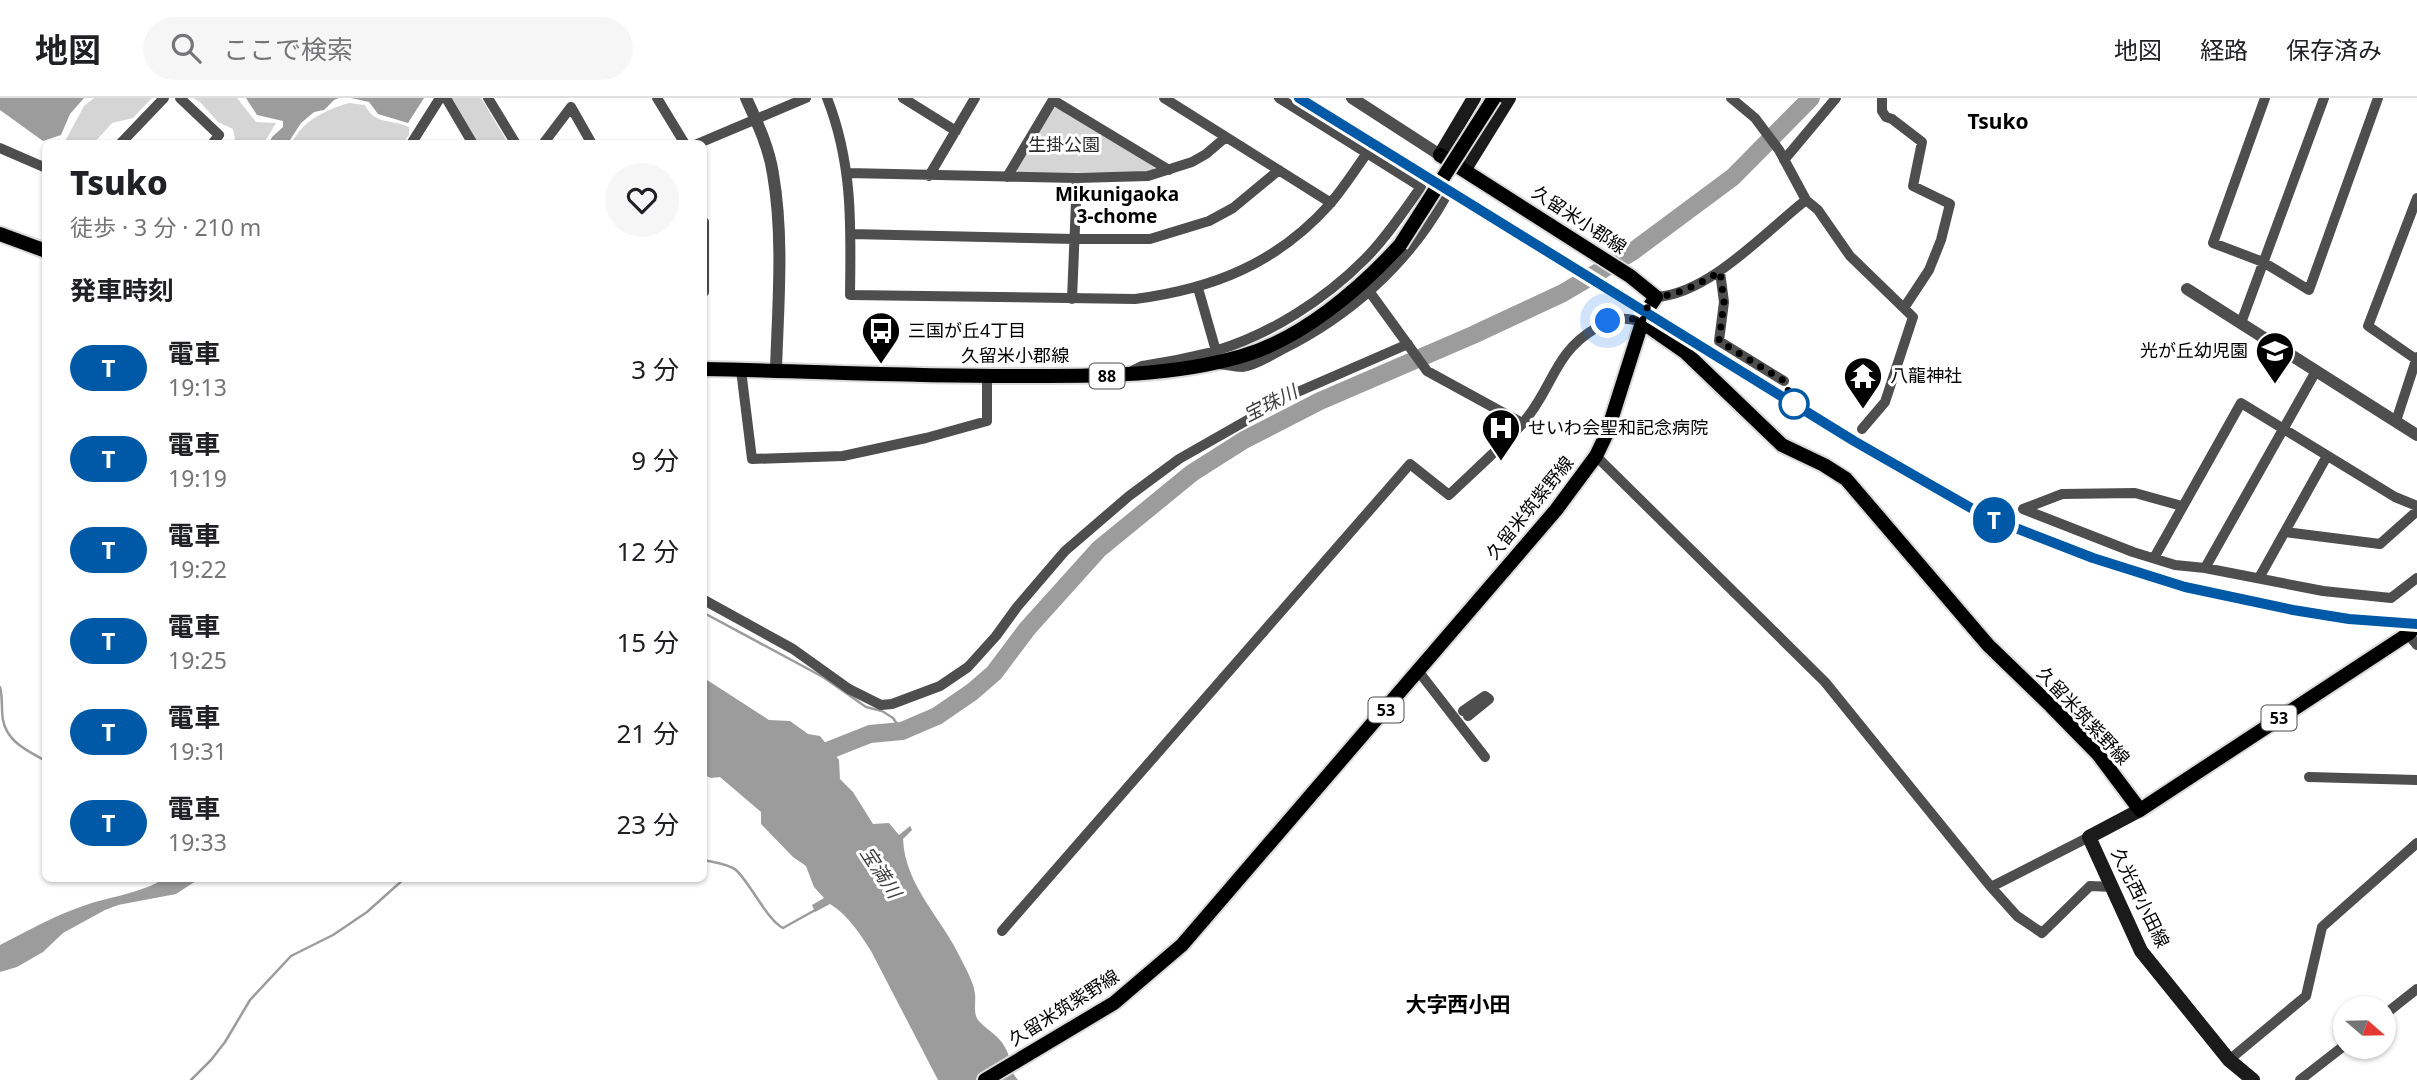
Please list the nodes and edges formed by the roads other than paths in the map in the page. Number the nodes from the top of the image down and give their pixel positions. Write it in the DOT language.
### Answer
graph roads {
  1 [pos="164,98"];
  2 [pos="180,98"];
  3 [pos="440,98"];
  4 [pos="446,98"];
  5 [pos="488,98"];
  6 [pos="657,98"];
  7 [pos="746,98"];
  8 [pos="806,98"];
  9 [pos="827,98"];
  10 [pos="902,98"];
  11 [pos="975,98"];
  12 [pos="1164,98"];
  13 [pos="1187,98"];
  14 [pos="1279,98"];
  15 [pos="1352,98"];
  16 [pos="1474,98"];
  17 [pos="1494,98"];
  18 [pos="1509,98"];
  19 [pos="1731,98"];
  20 [pos="1836,98"];
  21 [pos="1882,98"];
  22 [pos="2265,98"];
  23 [pos="2324,98"];
  24 [pos="2378,98"];
  25 [pos="1053,99"];
  26 [pos="1181,109"];
  27 [pos="756,120"];
  28 [pos="956,131"];
  29 [pos="1226,137"];
  30 [pos="124,140"];
  31 [pos="215,140"];
  32 [pos="414,140"];
  33 [pos="471,140"];
  34 [pos="514,140"];
  35 [pos="546,140"];
  36 [pos="590,140"];
  37 [pos="683,140"];
  38 [pos="707,140"];
  39 [pos="0,148"];
  40 [pos="1367,152"];
  41 [pos="1440,155"];
  42 [pos="1782,155"];
  43 [pos="42,166"];
  44 [pos="1465,169"];
  45 [pos="1169,170"];
  46 [pos="1279,170"];
  47 [pos="848,173"];
  48 [pos="929,176"];
  49 [pos="1007,177"];
  50 [pos="1077,178"];
  51 [pos="1445,198"];
  52 [pos="2417,198"];
  53 [pos="1806,200"];
  54 [pos="1331,203"];
  55 [pos="0,234"];
  56 [pos="851,234"];
  57 [pos="1075,239"];
  58 [pos="42,250"];
  59 [pos="2263,262"];
  60 [pos="1720,272"];
  61 [pos="1198,288"];
  62 [pos="2187,289"];
  63 [pos="1369,291"];
  64 [pos="1656,297"];
  65 [pos="1072,299"];
  66 [pos="1904,308"];
  67 [pos="1642,322"];
  68 [pos="2241,323"];
  69 [pos="1409,347"];
  70 [pos="1214,357"];
  71 [pos="2417,359"];
  72 [pos="707,369"];
  73 [pos="776,369"];
  74 [pos="741,370"];
  75 [pos="2316,371"];
  76 [pos="987,376"];
  77 [pos="1784,381"];
  78 [pos="2396,421"];
  79 [pos="1522,424"];
  80 [pos="1862,429"];
  81 [pos="2283,429"];
  82 [pos="2417,435"];
  83 [pos="1596,456"];
  84 [pos="2327,456"];
  85 [pos="2182,506"];
  86 [pos="2417,509"];
  87 [pos="2285,532"];
  88 [pos="2154,558"];
  89 [pos="2205,568"];
  90 [pos="2259,578"];
  91 [pos="2417,578"];
  92 [pos="707,602"];
  93 [pos="2414,634"];
  94 [pos="1419,672"];
  95 [pos="1485,757"];
  96 [pos="2309,777"];
  97 [pos="2417,780"];
  98 [pos="2140,810"];
  99 [pos="2089,837"];
  100 [pos="2417,843"];
  101 [pos="1991,887"];
  102 [pos="2113,887"];
  103 [pos="1002,932"];
  104 [pos="2417,989"];
  105 [pos="2396,1006"];
  106 [pos="2333,1055"];
  107 [pos="2229,1060"];
  108 [pos="985,1080"];
  109 [pos="2253,1080"];
  110 [pos="2301,1080"];
  1 -- 30 [label="street"];
  2 -- 31 [label="street"];
  3 -- 32 [label="street"];
  4 -- 33 [label="street"];
  5 -- 34 [label="street"];
  6 -- 37 [label="street"];
  7 -- 27 [label="street"];
  8 -- 27 [label="street"];
  9 -- 47 [label="street"];
  10 -- 28 [label="street"];
  11 -- 28 [label="street"];
  12 -- 26 [label="street"];
  13 -- 26 [label="street"];
  14 -- 40 [label="street"];
  15 -- 41 [label="street"];
  16 -- 41 [label="main road"];
  17 -- 70 [label="main road, 久留米小郡線 / 88, bridge"];
  18 -- 44 [label="main road"];
  19 -- 42 [label="street"];
  20 -- 42 [label="street"];
  21 -- 66 [label="street"];
  22 -- 59 [label="street"];
  23 -- 59 [label="street"];
  24 -- 59 [label="street"];
  25 -- 45 [label="street"];
  25 -- 49 [label="street"];
  26 -- 29 [label="street"];
  27 -- 38 [label="street"];
  27 -- 73 [label="street"];
  28 -- 48 [label="street"];
  29 -- 45 [label="street"];
  29 -- 46 [label="street"];
  35 -- 36 [label="street"];
  39 -- 43 [label="street"];
  40 -- 54 [label="street"];
  40 -- 70 [label="street"];
  41 -- 44 [label="main road, 久留米小郡線"];
  42 -- 53 [label="street"];
  44 -- 64 [label="main road, 久留米小郡線"];
  45 -- 50 [label="street"];
  46 -- 54 [label="street"];
  46 -- 57 [label="street"];
  47 -- 48 [label="street"];
  47 -- 56 [label="street"];
  48 -- 49 [label="street"];
  49 -- 50 [label="street"];
  50 -- 57 [label="street"];
  51 -- 63 [label="street"];
  52 -- 71 [label="street"];
  53 -- 60 [label="street"];
  53 -- 66 [label="street"];
  54 -- 61 [label="street"];
  55 -- 58 [label="main road"];
  56 -- 57 [label="street"];
  56 -- 65 [label="street"];
  57 -- 65 [label="street"];
  59 -- 68 [label="street"];
  60 -- 64 [label="street"];
  60 -- 77 [label="street"];
  61 -- 65 [label="street"];
  61 -- 70 [label="street"];
  62 -- 68 [label="street"];
  63 -- 69 [label="street"];
  63 -- 70 [label="street"];
  64 -- 67 [label="main road"];
  66 -- 80 [label="street"];
  67 -- 79 [label="street"];
  67 -- 83 [label="main road, 久留米筑紫野線 / 53"];
  67 -- 98 [label="main road, 久留米筑紫野線"];
  68 -- 75 [label="street"];
  69 -- 79 [label="street"];
  69 -- 92 [label="street"];
  70 -- 76 [label="main road, 久留米小郡線 / 88"];
  71 -- 78 [label="street"];
  72 -- 74 [label="main road, 久留米小郡線 / 88"];
  73 -- 74 [label="main road, 久留米小郡線 / 88"];
  73 -- 76 [label="main road, 久留米小郡線 / 88"];
  74 -- 76 [label="street"];
  75 -- 78 [label="street"];
  75 -- 81 [label="street"];
  78 -- 82 [label="street"];
  79 -- 103 [label="street"];
  81 -- 84 [label="street"];
  81 -- 85 [label="street"];
  81 -- 89 [label="street"];
  83 -- 94 [label="main road, 久留米筑紫野線 / 53"];
  83 -- 101 [label="street"];
  84 -- 86 [label="street"];
  84 -- 87 [label="street"];
  85 -- 88 [label="street"];
  85 -- 88 [label="street"];
  86 -- 87 [label="street"];
  87 -- 90 [label="street"];
  88 -- 89 [label="street"];
  89 -- 90 [label="street"];
  90 -- 91 [label="street"];
  93 -- 98 [label="main road, 53"];
  94 -- 95 [label="street"];
  94 -- 108 [label="main road, 久留米筑紫野線 / 53"];
  96 -- 97 [label="street"];
  98 -- 99 [label="main road, 久光西小田線"];
  99 -- 101 [label="street"];
  99 -- 102 [label="main road, 久光西小田線"];
  100 -- 107 [label="street"];
  101 -- 102 [label="street"];
  102 -- 107 [label="main road, 久光西小田線"];
  104 -- 105 [label="street"];
  106 -- 110 [label="street"];
  107 -- 109 [label="main road, 久光西小田線"];
}
